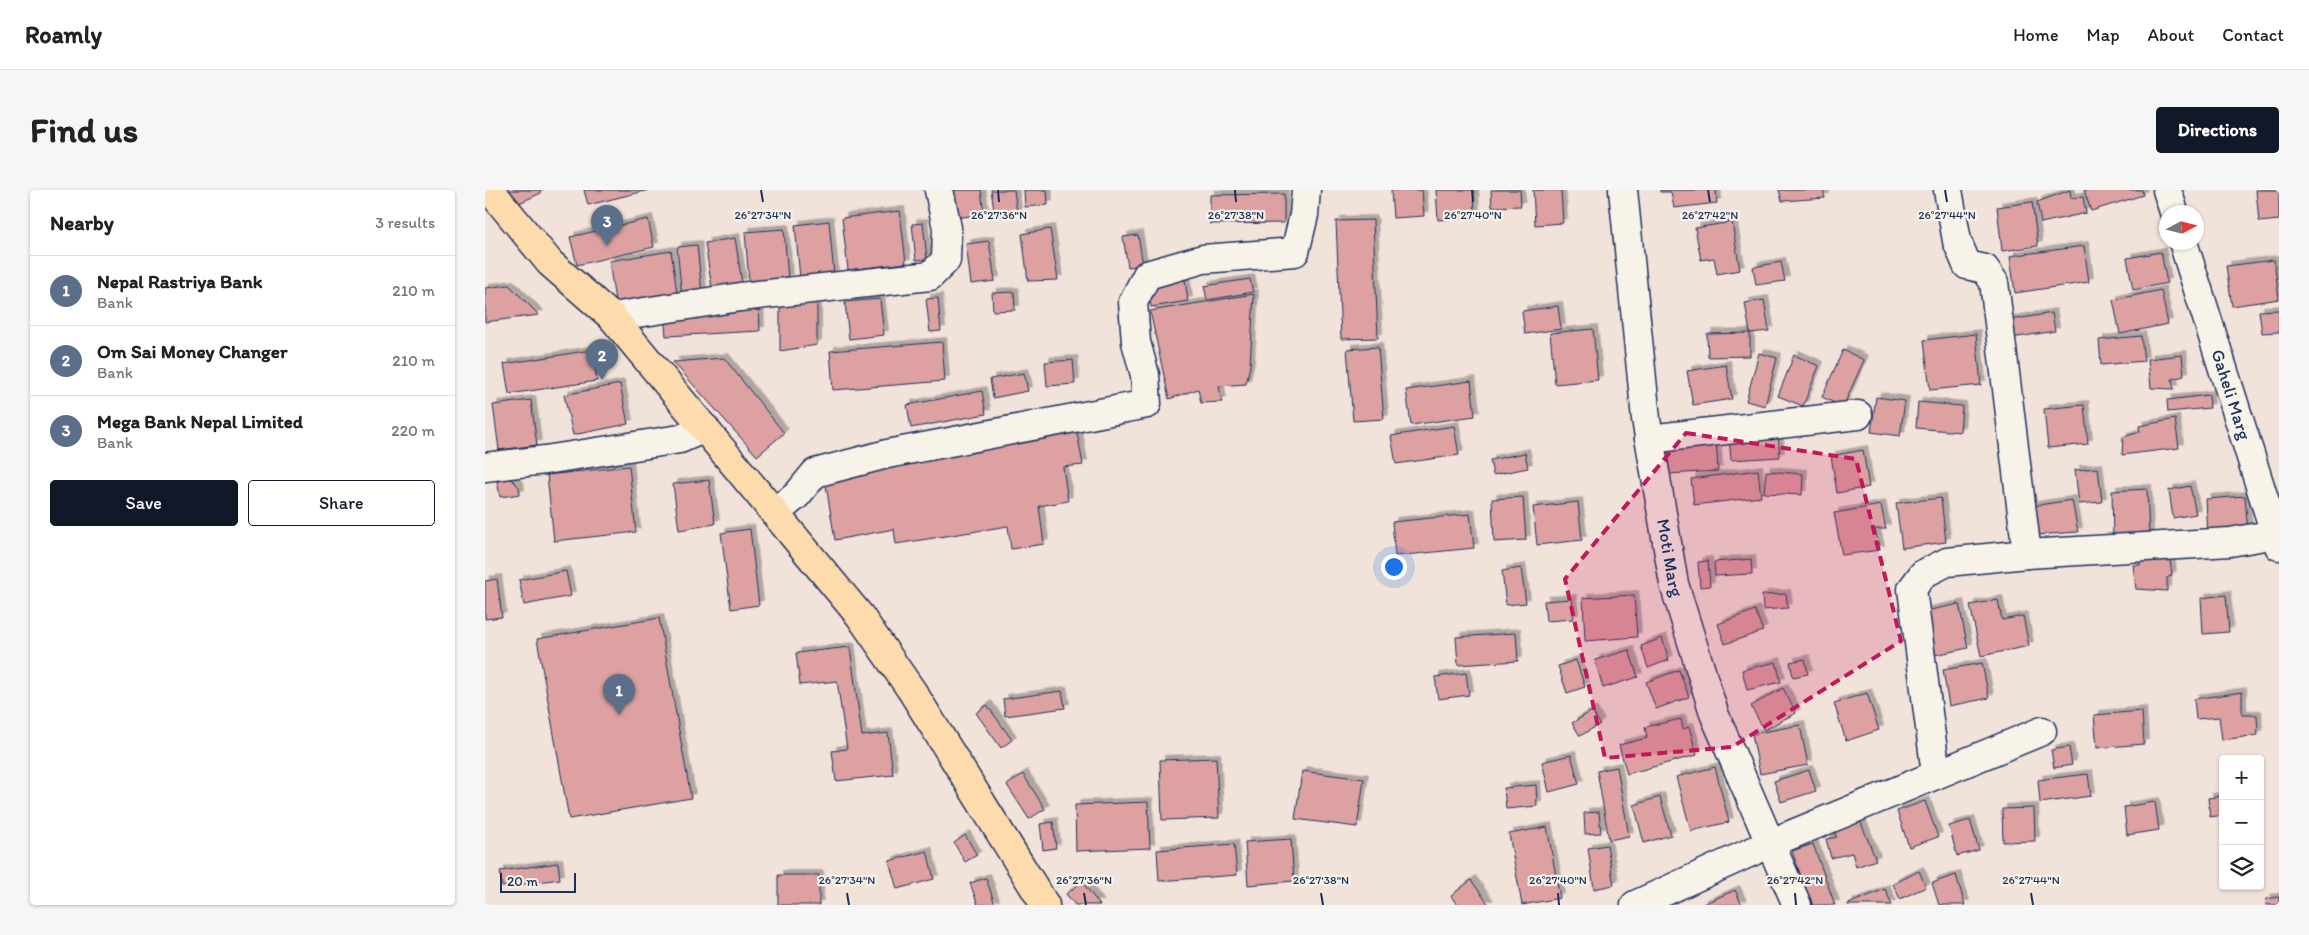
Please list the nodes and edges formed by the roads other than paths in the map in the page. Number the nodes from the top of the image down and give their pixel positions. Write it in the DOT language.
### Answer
graph roads {
  1 [pos="491,190"];
  2 [pos="939,190"];
  3 [pos="1306,190"];
  4 [pos="1623,190"];
  5 [pos="1948,190"];
  6 [pos="2167,190"];
  7 [pos="2172,205"];
  8 [pos="2185,250"];
  9 [pos="612,317"];
  10 [pos="1858,415"];
  11 [pos="705,428"];
  12 [pos="1649,438"];
  13 [pos="485,467"];
  14 [pos="775,513"];
  15 [pos="2277,540"];
  16 [pos="2027,554"];
  17 [pos="2042,731"];
  18 [pos="1936,774"];
  19 [pos="1771,843"];
  20 [pos="1045,905"];
  21 [pos="1635,905"];
  22 [pos="1797,905"];
  1 -- 9 [label="main road"];
  2 -- 9 [label="street"];
  3 -- 14 [label="street"];
  4 -- 12 [label="street, Moti Marg"];
  5 -- 16 [label="street"];
  6 -- 7 [label="street"];
  8 -- 15 [label="street, Gaheli Marg"];
  9 -- 11 [label="main road"];
  10 -- 12 [label="street"];
  11 -- 13 [label="street"];
  11 -- 14 [label="main road"];
  12 -- 19 [label="street, Moti Marg"];
  14 -- 20 [label="main road"];
  15 -- 16 [label="street"];
  16 -- 18 [label="street"];
  17 -- 18 [label="street"];
  18 -- 19 [label="street"];
  19 -- 21 [label="street"];
  19 -- 22 [label="street, Moti Marg"];
}
